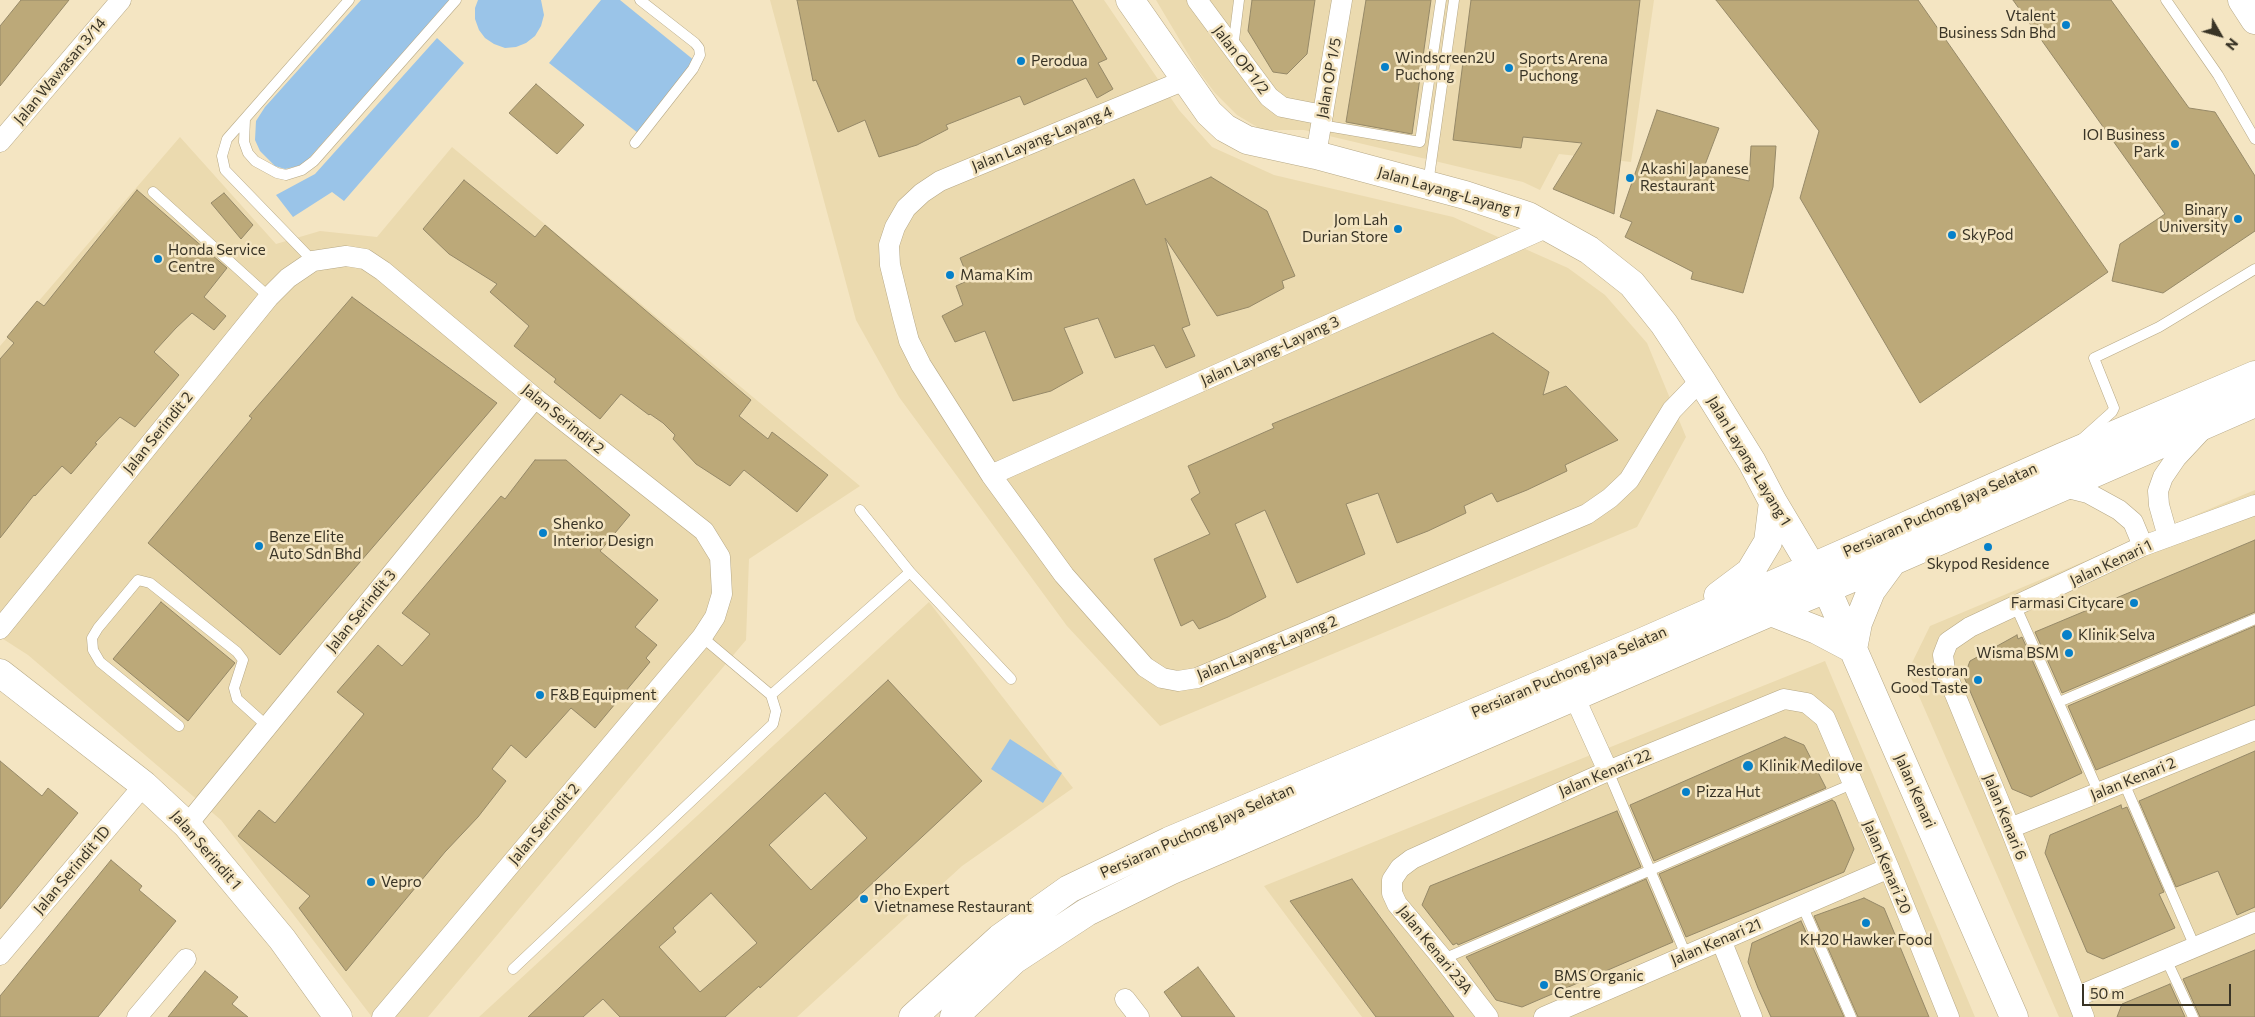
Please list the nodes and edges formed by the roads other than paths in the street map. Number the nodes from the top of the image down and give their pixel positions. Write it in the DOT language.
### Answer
graph roads {
  1 [pos="349,0"];
  2 [pos="456,0"];
  3 [pos="640,0"];
  4 [pos="1130,0"];
  5 [pos="1197,0"];
  6 [pos="1239,0"];
  7 [pos="1342,0"];
  8 [pos="1441,0"];
  9 [pos="1454,0"];
  10 [pos="2166,0"];
  11 [pos="2242,0"];
  12 [pos="115,2"];
  13 [pos="2255,20"];
  14 [pos="1233,49"];
  15 [pos="1185,80"];
  16 [pos="245,119"];
  17 [pos="1322,120"];
  18 [pos="2255,138"];
  19 [pos="0,142"];
  20 [pos="635,143"];
  21 [pos="1316,155"];
  22 [pos="1428,185"];
  23 [pos="153,192"];
  24 [pos="906,208"];
  25 [pos="1548,227"];
  26 [pos="313,261"];
  27 [pos="2255,269"];
  28 [pos="269,297"];
  29 [pos="2255,375"];
  30 [pos="1701,380"];
  31 [pos="535,398"];
  32 [pos="2255,403"];
  33 [pos="2210,421"];
  34 [pos="2062,457"];
  35 [pos="991,475"];
  36 [pos="2064,487"];
  37 [pos="1773,502"];
  38 [pos="2255,505"];
  39 [pos="860,510"];
  40 [pos="2168,537"];
  41 [pos="2143,546"];
  42 [pos="1893,562"];
  43 [pos="910,572"];
  44 [pos="1819,577"];
  45 [pos="2016,607"];
  46 [pos="1771,612"];
  47 [pos="2255,620"];
  48 [pos="1970,628"];
  49 [pos="0,629"];
  50 [pos="702,637"];
  51 [pos="1640,642"];
  52 [pos="1853,649"];
  53 [pos="0,672"];
  54 [pos="1011,679"];
  55 [pos="771,695"];
  56 [pos="1574,696"];
  57 [pos="2059,702"];
  58 [pos="1825,718"];
  59 [pos="179,726"];
  60 [pos="267,726"];
  61 [pos="2255,730"];
  62 [pos="1608,771"];
  63 [pos="2124,783"];
  64 [pos="1852,784"];
  65 [pos="144,785"];
  66 [pos="2099,793"];
  67 [pos="187,825"];
  68 [pos="2010,828"];
  69 [pos="1889,868"];
  70 [pos="1650,869"];
  71 [pos="1392,880"];
  72 [pos="1802,905"];
  73 [pos="2255,922"];
  74 [pos="1721,940"];
  75 [pos="2195,947"];
  76 [pos="0,955"];
  77 [pos="1686,955"];
  78 [pos="1444,958"];
  79 [pos="186,959"];
  80 [pos="2166,959"];
  81 [pos="513,969"];
  82 [pos="2076,997"];
  83 [pos="1124,998"];
  84 [pos="137,1017"];
  85 [pos="338,1017"];
  86 [pos="382,1017"];
  87 [pos="913,1017"];
  88 [pos="954,1017"];
  89 [pos="1139,1017"];
  90 [pos="1488,1017"];
  91 [pos="1544,1017"];
  92 [pos="1752,1017"];
  93 [pos="1851,1017"];
  94 [pos="1949,1017"];
  95 [pos="2014,1017"];
  96 [pos="2084,1017"];
  97 [pos="2193,1017"];
  1 -- 16 [label="lane"];
  2 -- 16 [label="lane"];
  3 -- 20 [label="lane"];
  4 -- 15 [label="main road, Jalan Layang-Layang 1"];
  5 -- 14 [label="street, Jalan OP 1/2"];
  6 -- 14 [label="lane"];
  7 -- 17 [label="street, Jalan OP 1/5"];
  8 -- 17 [label="lane"];
  9 -- 22 [label="lane"];
  10 -- 18 [label="lane"];
  11 -- 13 [label="main road"];
  12 -- 19 [label="street, Jalan Wawasan 3/14"];
  14 -- 17 [label="street, Jalan OP 1/2"];
  15 -- 21 [label="main road, Jalan Layang-Layang 1"];
  15 -- 24 [label="street, Jalan Layang-Layang 4"];
  16 -- 26 [label="lane"];
  17 -- 21 [label="street, Jalan OP 1/5"];
  21 -- 22 [label="main road, Jalan Layang-Layang 1"];
  22 -- 25 [label="main road, Jalan Layang-Layang 1"];
  23 -- 28 [label="lane"];
  24 -- 35 [label="street, Jalan Layang-Layang 2"];
  25 -- 30 [label="main road, Jalan Layang-Layang 1"];
  25 -- 35 [label="street, Jalan Layang-Layang 3"];
  26 -- 28 [label="street, Jalan Serindit 2"];
  26 -- 31 [label="street, Jalan Serindit 2"];
  27 -- 34 [label="lane"];
  28 -- 49 [label="street, Jalan Serindit 2"];
  29 -- 34 [label="main road, Persiaran Puchong Jaya Selatan"];
  30 -- 35 [label="street, Jalan Layang-Layang 2"];
  30 -- 37 [label="main road, Jalan Layang-Layang 1"];
  31 -- 50 [label="street, Jalan Serindit 2"];
  31 -- 60 [label="street, Jalan Serindit 3"];
  32 -- 33 [label="main road, Persiaran Puchong Jaya Selatan"];
  33 -- 36 [label="main road, Persiaran Puchong Jaya Selatan"];
  33 -- 40 [label="street"];
  34 -- 44 [label="main road, Persiaran Puchong Jaya Selatan"];
  36 -- 41 [label="street"];
  36 -- 42 [label="main road, Persiaran Puchong Jaya Selatan"];
  37 -- 44 [label="main road, Jalan Layang-Layang 1"];
  37 -- 51 [label="main road"];
  38 -- 40 [label="street, Jalan Kenari 1"];
  39 -- 43 [label="lane"];
  40 -- 41 [label="street, Jalan Kenari 1"];
  41 -- 45 [label="street, Jalan Kenari 1"];
  42 -- 44 [label="main road, Persiaran Puchong Jaya Selatan"];
  42 -- 52 [label="main road"];
  43 -- 54 [label="lane"];
  43 -- 55 [label="lane"];
  44 -- 46 [label="main road, Persiaran Puchong Jaya Selatan"];
  44 -- 51 [label="main road, Persiaran Puchong Jaya Selatan"];
  44 -- 52 [label="main road, Jalan Kenari"];
  45 -- 48 [label="street, Jalan Kenari 1"];
  45 -- 57 [label="lane"];
  46 -- 52 [label="main road"];
  46 -- 56 [label="main road, Persiaran Puchong Jaya Selatan"];
  47 -- 57 [label="lane"];
  48 -- 68 [label="street, Jalan Kenari 6"];
  50 -- 55 [label="lane"];
  50 -- 86 [label="street, Jalan Serindit 2"];
  51 -- 87 [label="main road, Persiaran Puchong Jaya Selatan"];
  52 -- 95 [label="main road, Jalan Kenari"];
  53 -- 65 [label="main road, Jalan Serindit 1"];
  55 -- 81 [label="lane"];
  56 -- 62 [label="street"];
  56 -- 88 [label="main road, Persiaran Puchong Jaya Selatan"];
  57 -- 66 [label="lane"];
  58 -- 62 [label="street, Jalan Kenari 22"];
  58 -- 64 [label="street, Jalan Kenari 20"];
  59 -- 60 [label="lane"];
  60 -- 67 [label="street, Jalan Serindit 3"];
  61 -- 63 [label="street, Jalan Kenari 2"];
  62 -- 70 [label="lane"];
  62 -- 71 [label="street, Jalan Kenari 22"];
  63 -- 66 [label="street, Jalan Kenari 2"];
  63 -- 75 [label="lane"];
  64 -- 69 [label="street, Jalan Kenari 20"];
  64 -- 70 [label="lane"];
  65 -- 67 [label="main road, Jalan Serindit 1"];
  65 -- 76 [label="street, Jalan Serindit 1D"];
  66 -- 68 [label="street, Jalan Kenari 2"];
  67 -- 85 [label="main road, Jalan Serindit 1"];
  68 -- 82 [label="street, Jalan Kenari 6"];
  69 -- 72 [label="street, Jalan Kenari 21"];
  69 -- 94 [label="street, Jalan Kenari 20"];
  70 -- 77 [label="lane"];
  70 -- 78 [label="lane"];
  71 -- 78 [label="street, Jalan Kenari 23A"];
  72 -- 74 [label="street, Jalan Kenari 21"];
  72 -- 93 [label="lane"];
  73 -- 75 [label="street"];
  74 -- 77 [label="street, Jalan Kenari 21"];
  74 -- 92 [label="street"];
  75 -- 80 [label="street"];
  77 -- 91 [label="street, Jalan Kenari 21"];
  78 -- 90 [label="street, Jalan Kenari 23A"];
  79 -- 84 [label="street"];
  80 -- 82 [label="street"];
  80 -- 97 [label="lane"];
  82 -- 96 [label="street, Jalan Kenari 6"];
  83 -- 89 [label="street"];
}
